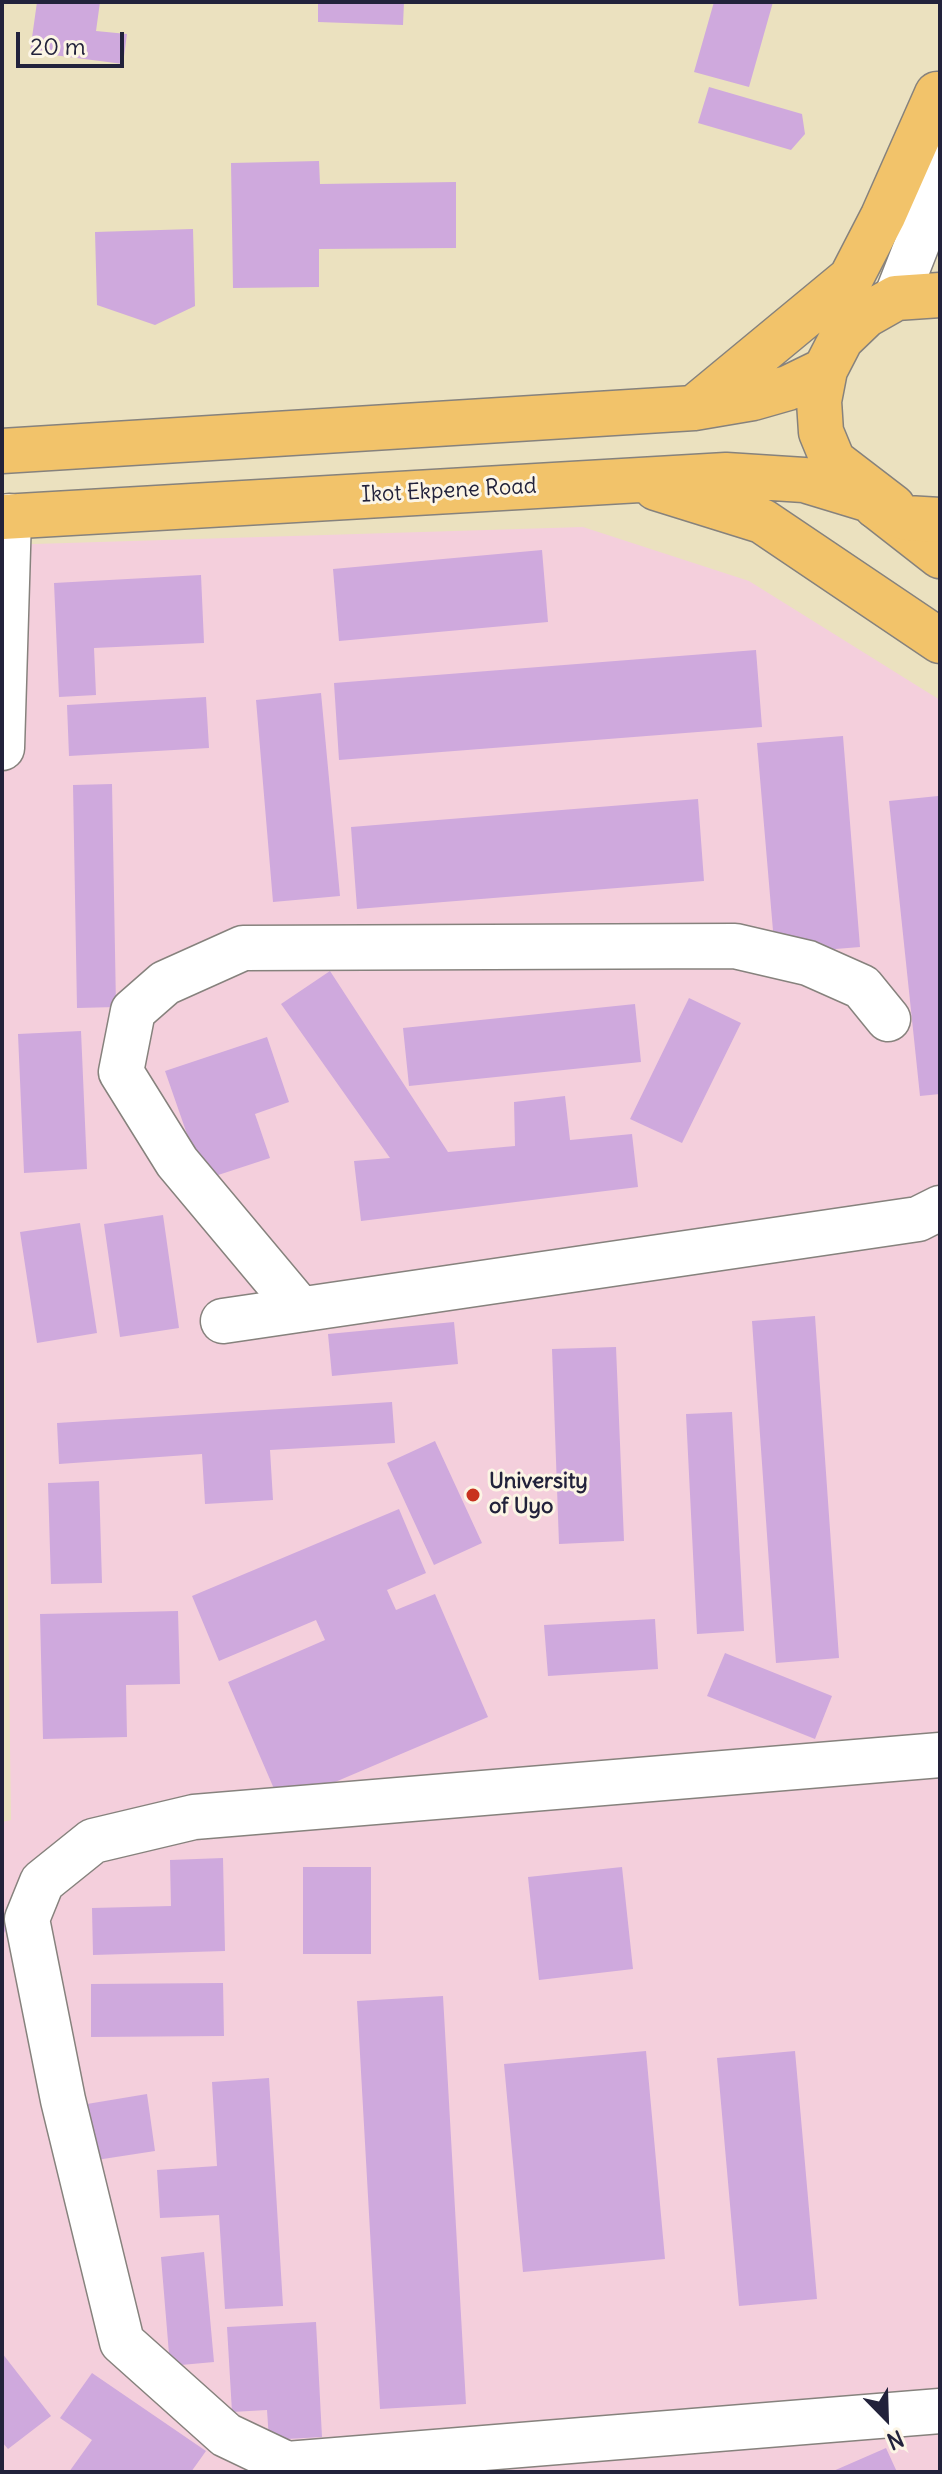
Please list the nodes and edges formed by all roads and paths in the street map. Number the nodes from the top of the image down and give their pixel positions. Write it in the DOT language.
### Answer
graph roads {
  1 [pos="939,84"];
  2 [pos="940,295"];
  3 [pos="896,298"];
  4 [pos="825,370"];
  5 [pos="694,408"];
  6 [pos="2,451"];
  7 [pos="631,481"];
  8 [pos="884,506"];
  9 [pos="6,516"];
  10 [pos="940,520"];
  11 [pos="940,556"];
  12 [pos="940,641"];
  13 [pos="2,748"];
  14 [pos="888,1019"];
  15 [pos="940,1208"];
  16 [pos="300,1309"];
  17 [pos="223,1321"];
  18 [pos="940,1755"];
  19 [pos="940,2411"];
  1 -- 3 [label="street"];
  1 -- 5 [label="main road"];
  2 -- 3 [label="main road"];
  3 -- 4 [label="main road"];
  4 -- 5 [label="main road"];
  4 -- 8 [label="main road"];
  5 -- 6 [label="main road"];
  7 -- 8 [label="main road, Ikot Ekpene Road"];
  7 -- 9 [label="main road, Ikot Ekpene Road"];
  7 -- 12 [label="main road"];
  8 -- 10 [label="main road, Ikot Ekpene Road"];
  8 -- 11 [label="main road"];
  9 -- 13 [label="street"];
  14 -- 16 [label="street"];
  15 -- 16 [label="street"];
  16 -- 17 [label="street"];
  18 -- 19 [label="street"];
}
